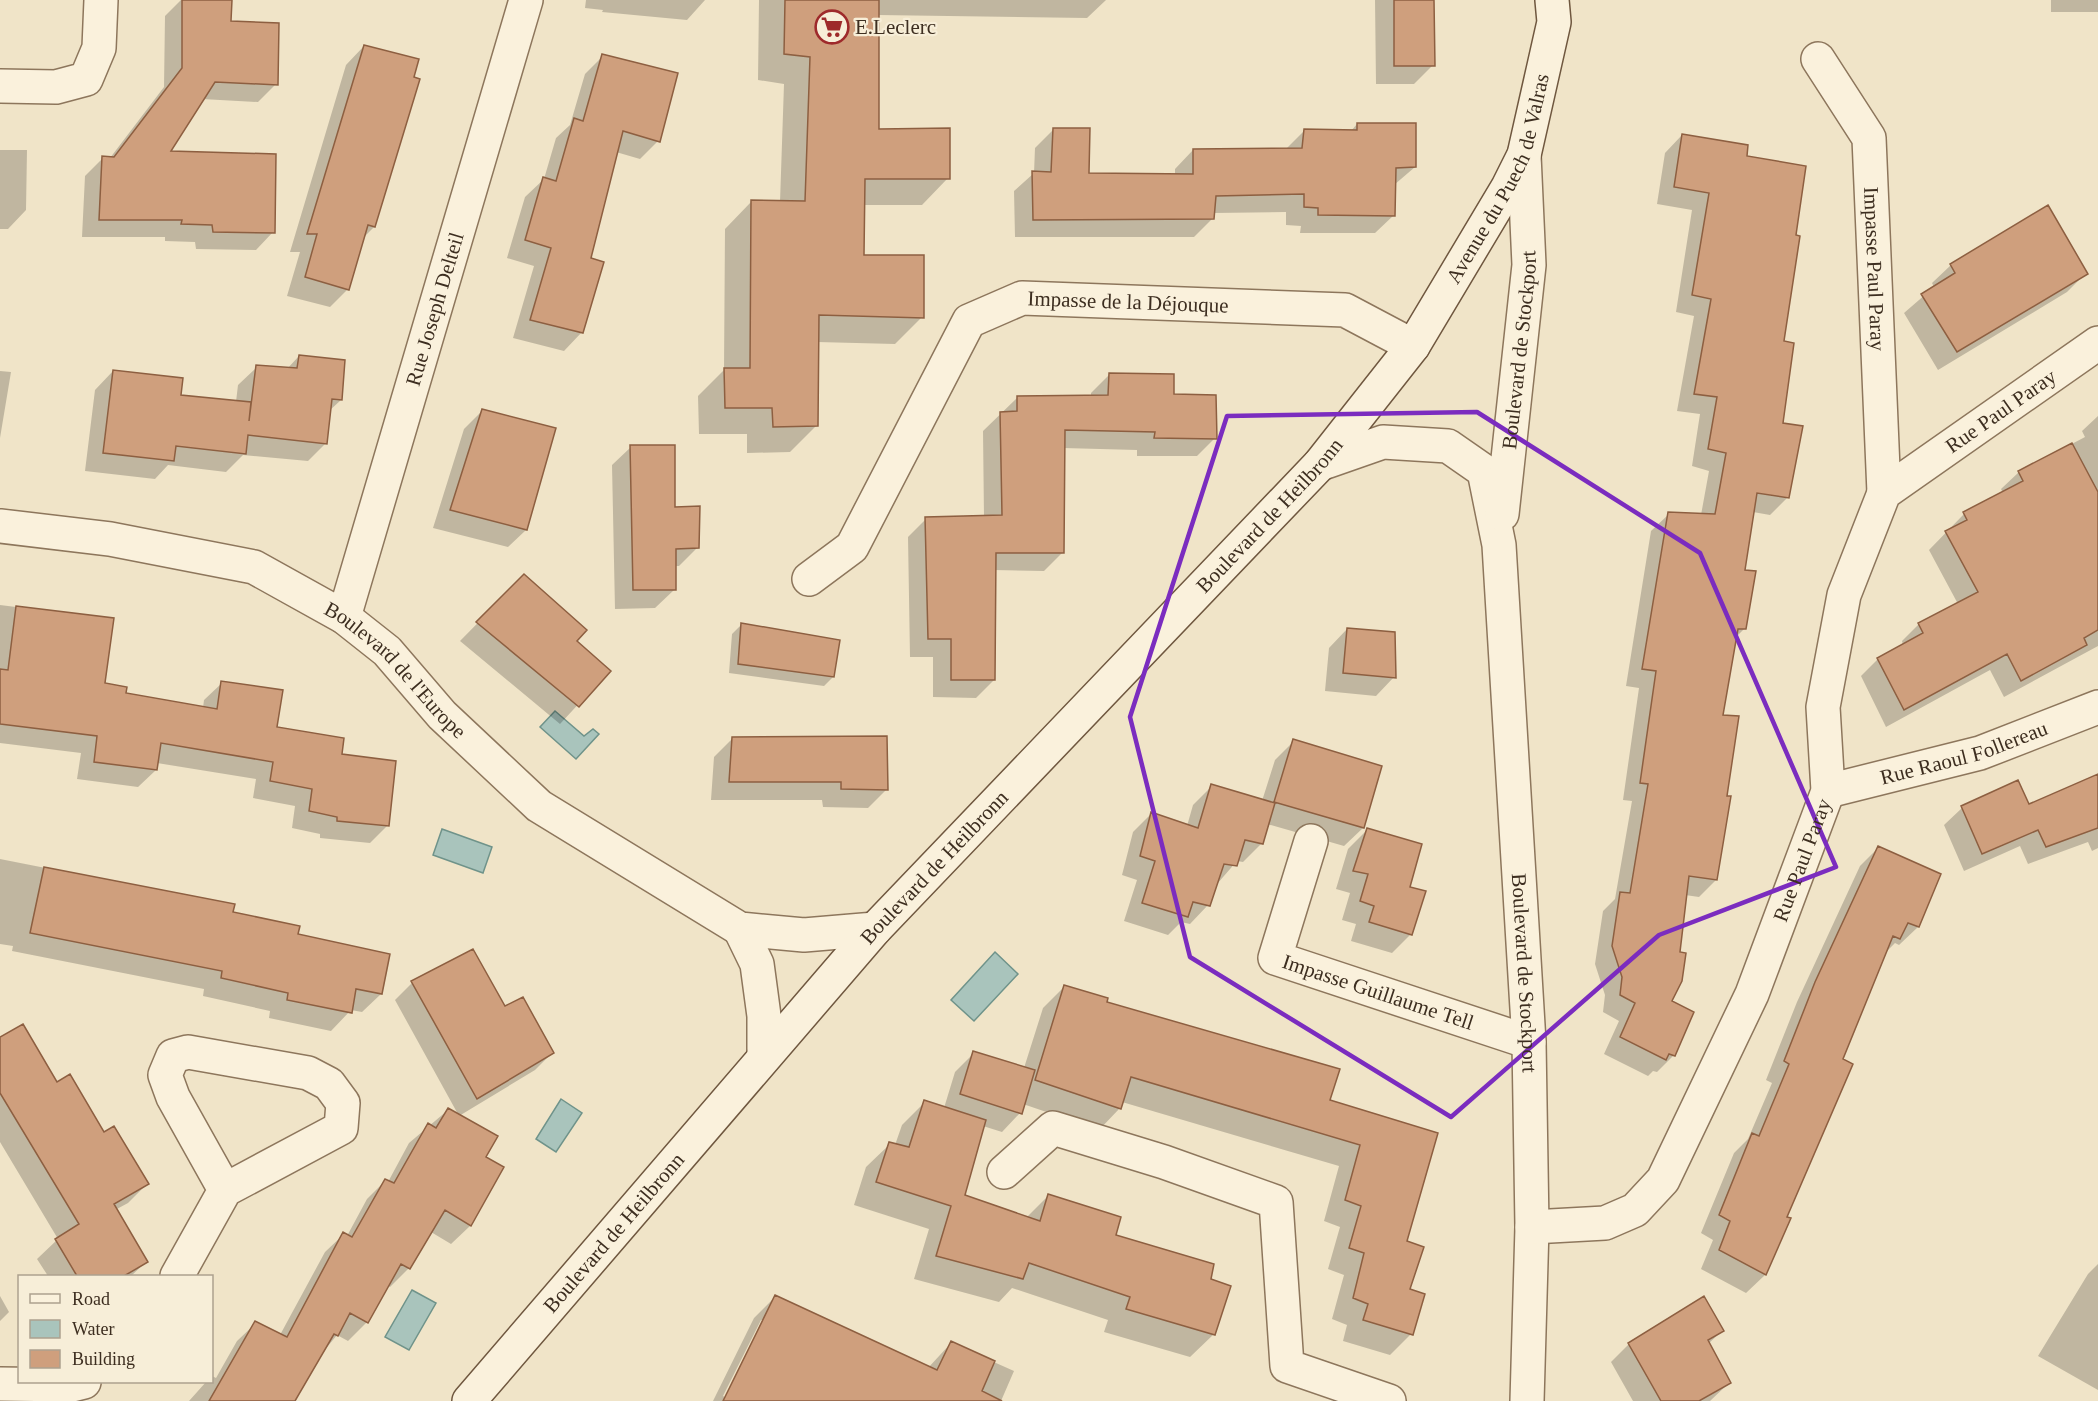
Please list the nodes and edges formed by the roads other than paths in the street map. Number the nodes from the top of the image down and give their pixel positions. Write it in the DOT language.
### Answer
graph roads {
  1 [pos="101,0"];
  2 [pos="526,0"];
  3 [pos="1552,0"];
  4 [pos="1818,59"];
  5 [pos="0,86"];
  6 [pos="1524,155"];
  7 [pos="2098,343"];
  8 [pos="1413,346"];
  9 [pos="1320,464"];
  10 [pos="1884,494"];
  11 [pos="0,526"];
  12 [pos="1499,545"];
  13 [pos="809,579"];
  14 [pos="344,617"];
  15 [pos="2098,707"];
  16 [pos="1828,791"];
  17 [pos="1311,842"];
  18 [pos="740,929"];
  19 [pos="875,929"];
  20 [pos="1529,1042"];
  21 [pos="764,1057"];
  22 [pos="1004,1172"];
  23 [pos="225,1190"];
  24 [pos="1532,1227"];
  25 [pos="178,1275"];
  26 [pos="80,1383"];
  27 [pos="0,1384"];
  28 [pos="469,1401"];
  29 [pos="1389,1401"];
  30 [pos="1527,1401"];
  1 -- 5 [label="street"];
  2 -- 14 [label="street, Rue Joseph Delteil"];
  3 -- 6 [label="street, Avenue du Puech de Valras"];
  4 -- 10 [label="street, Impasse Paul Paray"];
  6 -- 8 [label="street, Avenue du Puech de Valras"];
  6 -- 12 [label="street, Boulevard de Stockport"];
  7 -- 10 [label="street, Rue Paul Paray"];
  8 -- 9 [label="street, Boulevard de Heilbronn"];
  8 -- 13 [label="street, Impasse de la Déjouque"];
  9 -- 12 [label="street, Boulevard de Stockport"];
  9 -- 19 [label="street, Boulevard de Heilbronn"];
  10 -- 16 [label="street, Rue Paul Paray"];
  11 -- 14 [label="street, Boulevard de l'Europe"];
  12 -- 20 [label="street, Boulevard de Stockport"];
  14 -- 18 [label="street, Boulevard de l'Europe"];
  15 -- 16 [label="street, Rue Raoul Follereau"];
  16 -- 24 [label="street, Rue Paul Paray"];
  17 -- 20 [label="street, Impasse Guillaume Tell"];
  18 -- 19 [label="street, Boulevard de l'Europe"];
  18 -- 21 [label="street"];
  19 -- 21 [label="street, Boulevard de Heilbronn"];
  20 -- 24 [label="street, Boulevard de Stockport"];
  21 -- 28 [label="street, Boulevard de Heilbronn"];
  22 -- 29 [label="street"];
  23 -- 23 [label="street"];
  23 -- 25 [label="street"];
  24 -- 30 [label="street, Boulevard de Stockport"];
  26 -- 27 [label="street"];
}
